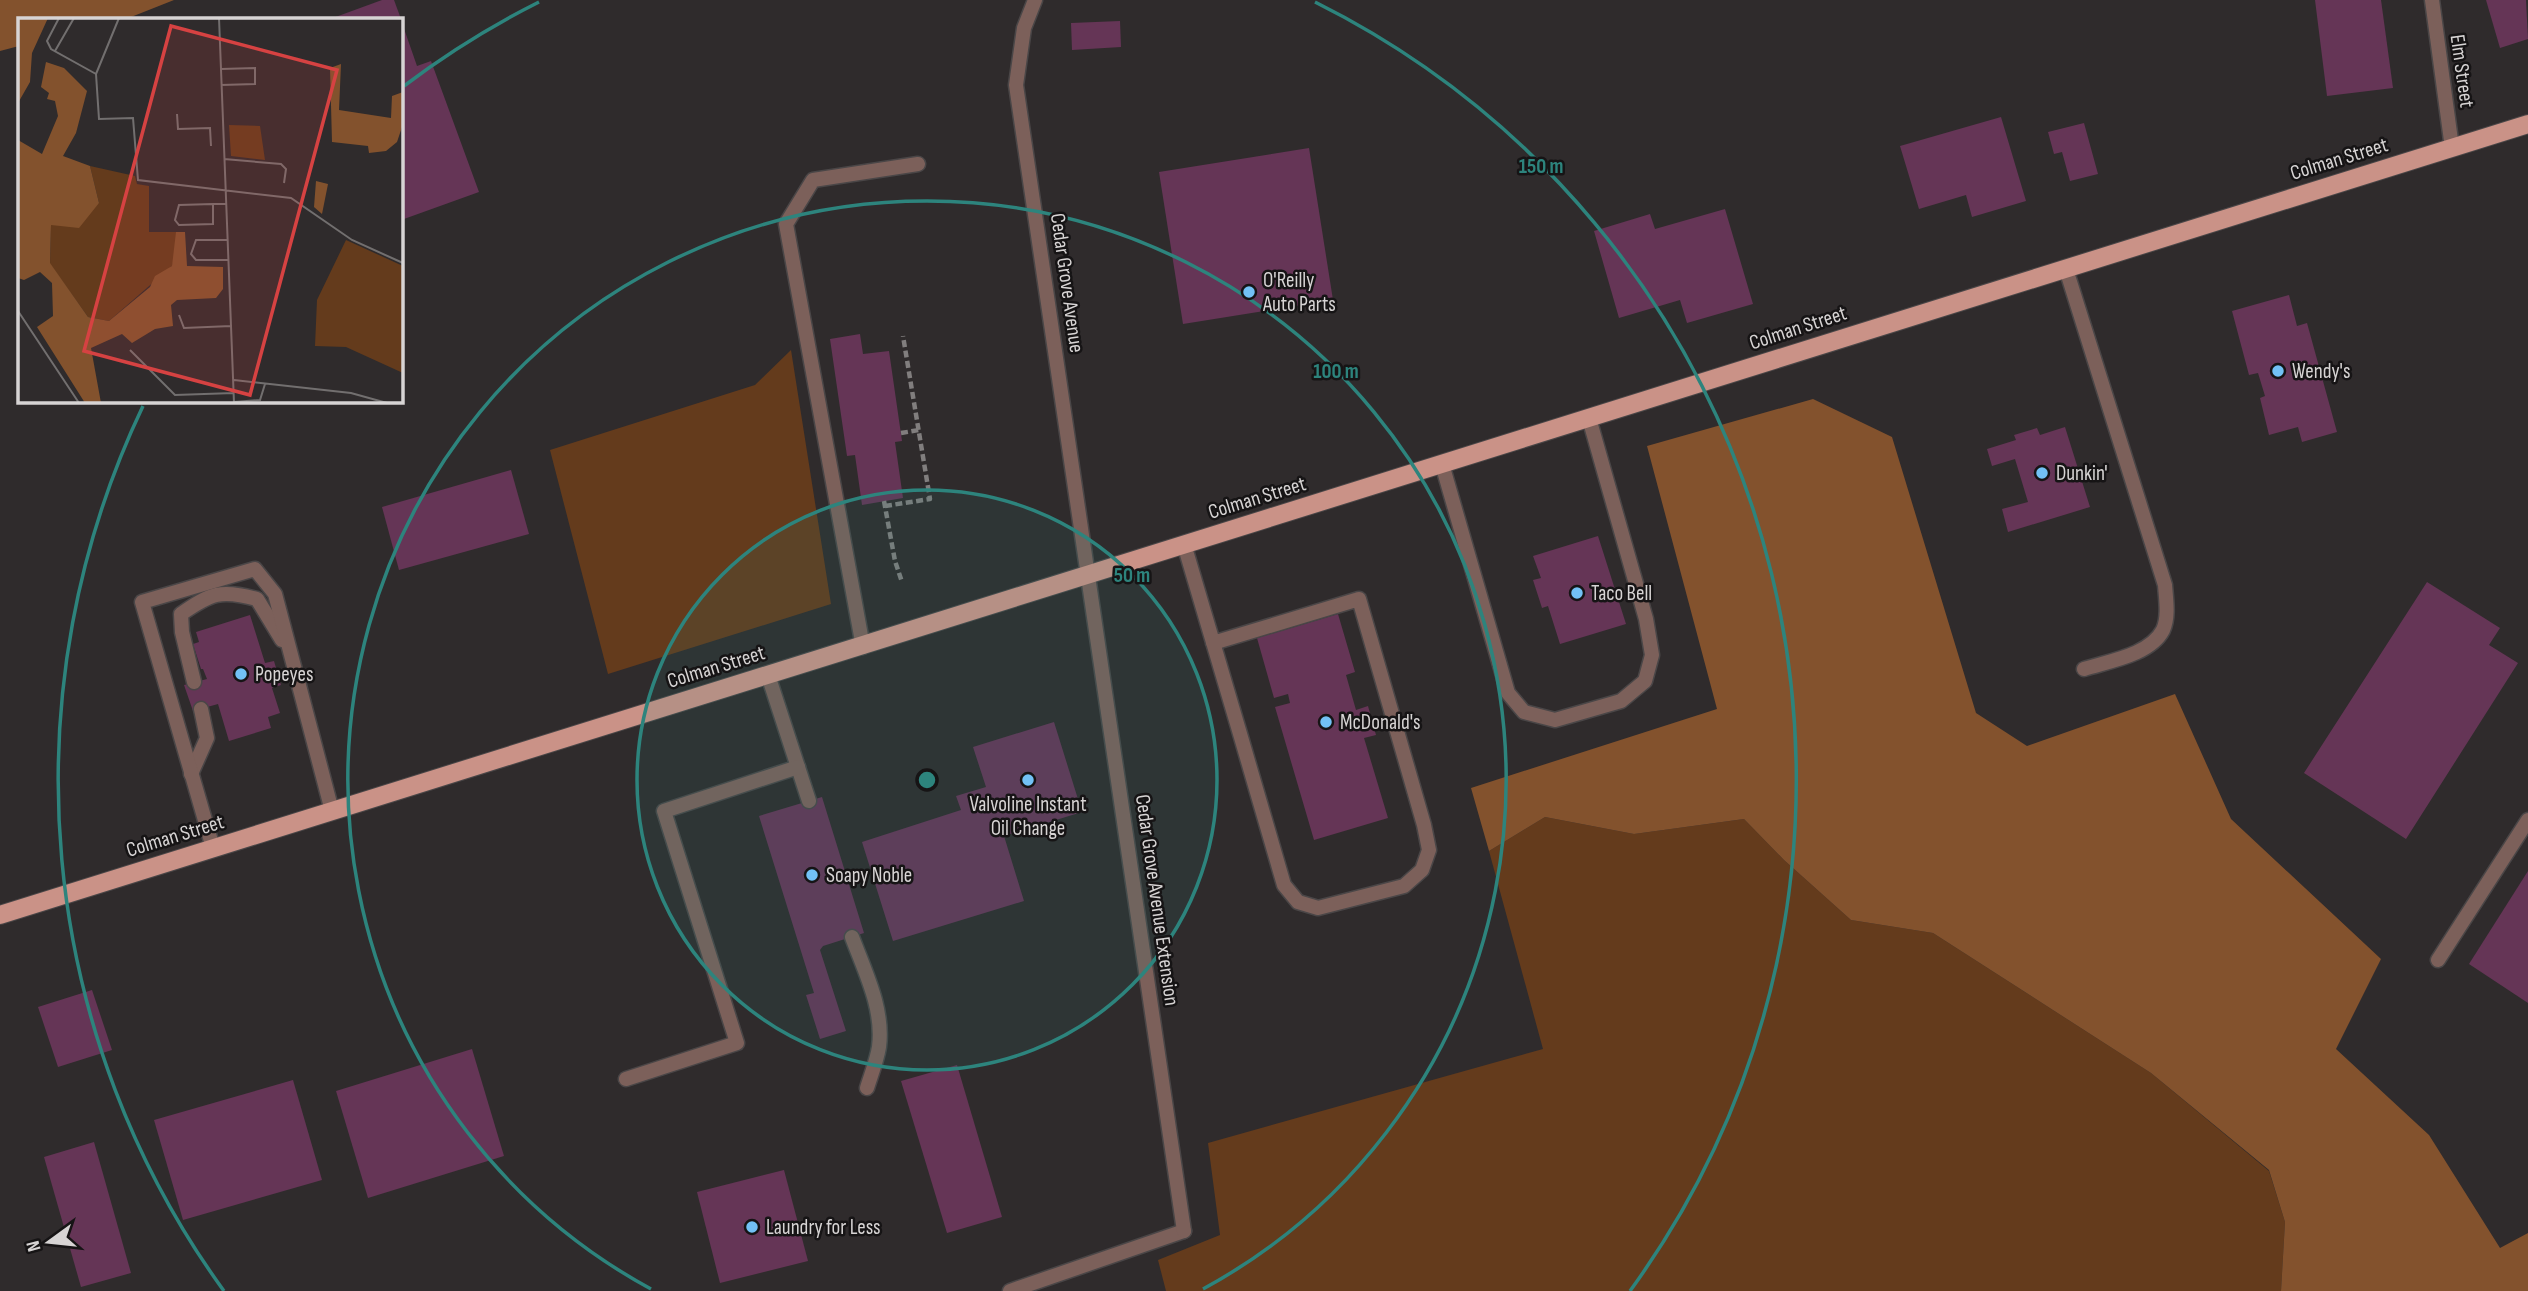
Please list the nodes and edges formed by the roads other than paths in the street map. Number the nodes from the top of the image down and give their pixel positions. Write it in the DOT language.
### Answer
graph roads {
  1 [pos="1035,0"];
  2 [pos="2432,0"];
  3 [pos="2528,124"];
  4 [pos="2452,148"];
  5 [pos="918,164"];
  6 [pos="2066,269"];
  7 [pos="1590,418"];
  8 [pos="1442,464"];
  9 [pos="1184,544"];
  10 [pos="1088,575"];
  11 [pos="1213,643"];
  12 [pos="863,646"];
  13 [pos="290,653"];
  14 [pos="2084,668"];
  15 [pos="768,675"];
  16 [pos="194,682"];
  17 [pos="201,709"];
  18 [pos="798,767"];
  19 [pos="191,774"];
  20 [pos="809,801"];
  21 [pos="331,811"];
  22 [pos="2528,820"];
  23 [pos="214,848"];
  24 [pos="0,915"];
  25 [pos="852,937"];
  26 [pos="2438,960"];
  27 [pos="626,1079"];
  28 [pos="867,1088"];
  29 [pos="1010,1291"];
  1 -- 10 [label="street, Cedar Grove Avenue"];
  2 -- 4 [label="street, Elm Street"];
  3 -- 4 [label="main road, Colman Street"];
  4 -- 6 [label="main road, Colman Street"];
  5 -- 12 [label="street"];
  6 -- 7 [label="main road, Colman Street"];
  6 -- 14 [label="street"];
  7 -- 8 [label="main road, Colman Street"];
  7 -- 8 [label="street"];
  8 -- 9 [label="main road, Colman Street"];
  9 -- 10 [label="main road, Colman Street"];
  9 -- 11 [label="street"];
  10 -- 12 [label="main road, Colman Street"];
  10 -- 29 [label="street, Cedar Grove Avenue Extension"];
  11 -- 11 [label="street"];
  12 -- 15 [label="main road, Colman Street"];
  13 -- 16 [label="street"];
  13 -- 19 [label="street"];
  13 -- 21 [label="street"];
  15 -- 18 [label="street"];
  15 -- 21 [label="main road, Colman Street"];
  17 -- 19 [label="street"];
  18 -- 20 [label="street"];
  18 -- 27 [label="street"];
  19 -- 23 [label="street"];
  21 -- 23 [label="main road, Colman Street"];
  22 -- 26 [label="street"];
  23 -- 24 [label="main road, Colman Street"];
  25 -- 28 [label="street"];
}
